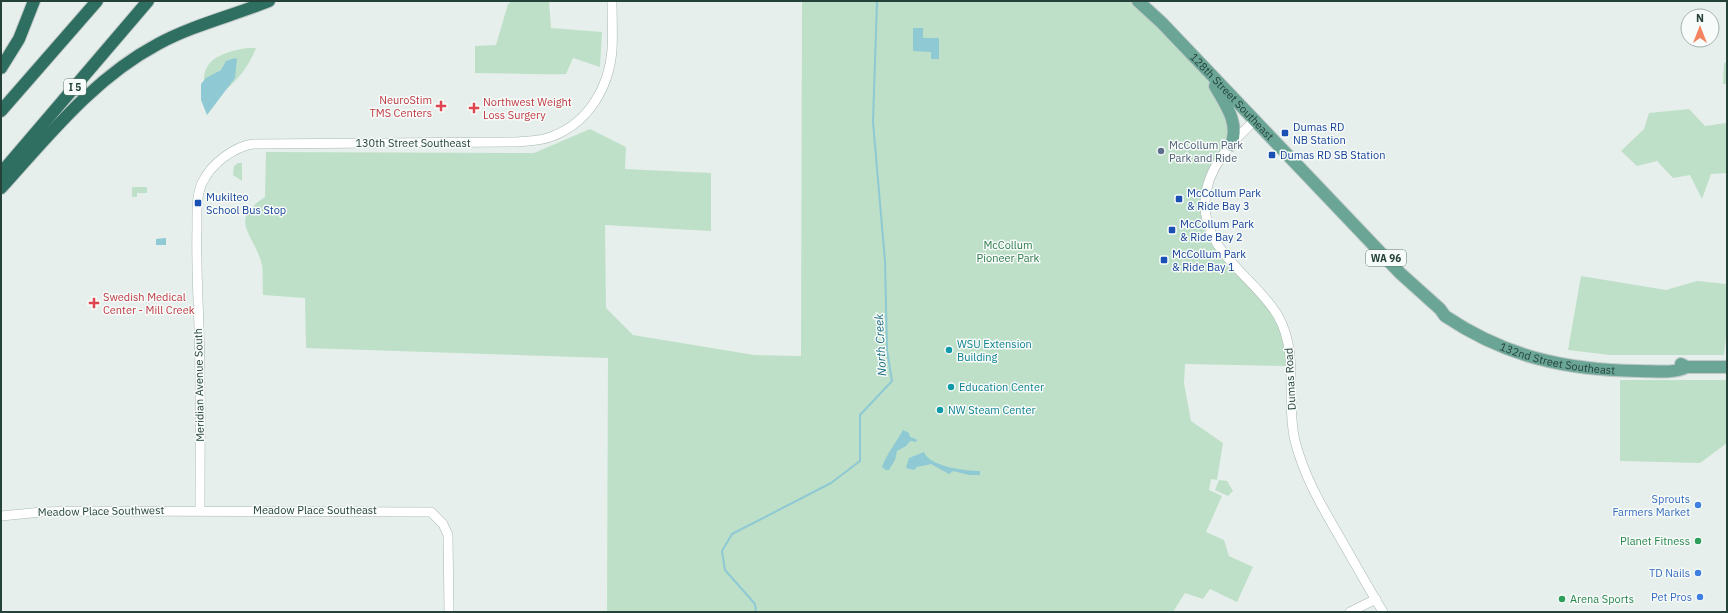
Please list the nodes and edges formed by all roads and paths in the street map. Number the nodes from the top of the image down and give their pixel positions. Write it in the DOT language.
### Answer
graph roads {
  1 [pos="34,1"];
  2 [pos="97,1"];
  3 [pos="148,1"];
  4 [pos="269,1"];
  5 [pos="612,1"];
  6 [pos="1138,1"];
  7 [pos="1204,67"];
  8 [pos="1,68"];
  9 [pos="1,111"];
  10 [pos="1255,120"];
  11 [pos="1231,145"];
  12 [pos="231,152"];
  13 [pos="1,172"];
  14 [pos="1,188"];
  15 [pos="1324,193"];
  16 [pos="1727,367"];
  17 [pos="200,510"];
  18 [pos="1,516"];
  19 [pos="1376,599"];
  20 [pos="449,612"];
  21 [pos="1350,612"];
  22 [pos="1383,612"];
  1 -- 8 [label="highway"];
  2 -- 9 [label="highway"];
  3 -- 13 [label="highway, I 5"];
  4 -- 14 [label="highway"];
  5 -- 12 [label="street, 130th Street Southeast"];
  6 -- 7 [label="main road, 128th Street Southeast / WA 96"];
  7 -- 10 [label="main road, 128th Street Southeast / WA 96"];
  7 -- 11 [label="main road"];
  10 -- 11 [label="street, Dumas Road"];
  10 -- 15 [label="main road, 128th Street Southeast / WA 96"];
  11 -- 19 [label="street, Dumas Road"];
  12 -- 17 [label="street, Meridian Avenue South"];
  15 -- 16 [label="main road, 132nd Street Southeast / WA 96"];
  17 -- 18 [label="street, Meadow Place Southwest"];
  17 -- 20 [label="street, Meadow Place Southeast"];
  19 -- 21 [label="street"];
  19 -- 22 [label="street, Dumas Road"];
}
